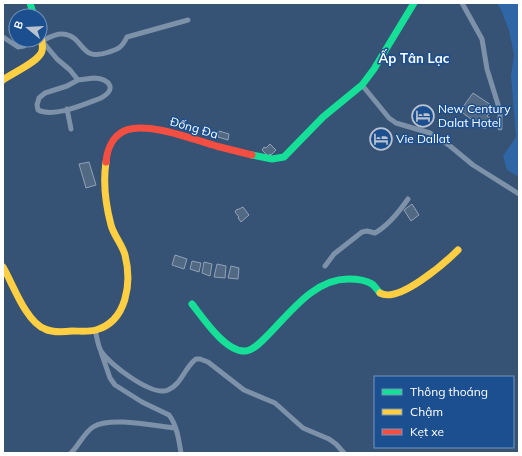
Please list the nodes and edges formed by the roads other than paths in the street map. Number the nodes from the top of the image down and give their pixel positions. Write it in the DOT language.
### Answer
graph roads {
  1 [pos="414,3"];
  2 [pos="462,3"];
  3 [pos="188,20"];
  4 [pos="48,36"];
  5 [pos="48,47"];
  6 [pos="42,48"];
  7 [pos="3,80"];
  8 [pos="78,80"];
  9 [pos="362,86"];
  10 [pos="68,109"];
  11 [pos="500,128"];
  12 [pos="71,129"];
  13 [pos="519,194"];
  14 [pos="408,199"];
  15 [pos="458,250"];
  16 [pos="3,266"];
  17 [pos="325,266"];
  18 [pos="192,304"];
  19 [pos="95,330"];
  20 [pos="101,351"];
  21 [pos="175,428"];
  22 [pos="71,453"];
  23 [pos="181,453"];
  24 [pos="344,453"];
  1 -- 9 [label="street, Đống Đa"];
  2 -- 11 [label="street"];
  3 -- 4 [label="street"];
  5 -- 8 [label="street"];
  6 -- 7 [label="street"];
  8 -- 10 [label="street"];
  8 -- 10 [label="street"];
  9 -- 13 [label="street"];
  9 -- 19 [label="street, Đống Đa"];
  10 -- 12 [label="street"];
  14 -- 17 [label="street"];
  15 -- 18 [label="street"];
  16 -- 19 [label="street, Đống Đa"];
  19 -- 20 [label="street"];
  20 -- 21 [label="street"];
  20 -- 24 [label="street"];
  21 -- 22 [label="street"];
  21 -- 23 [label="street"];
}
